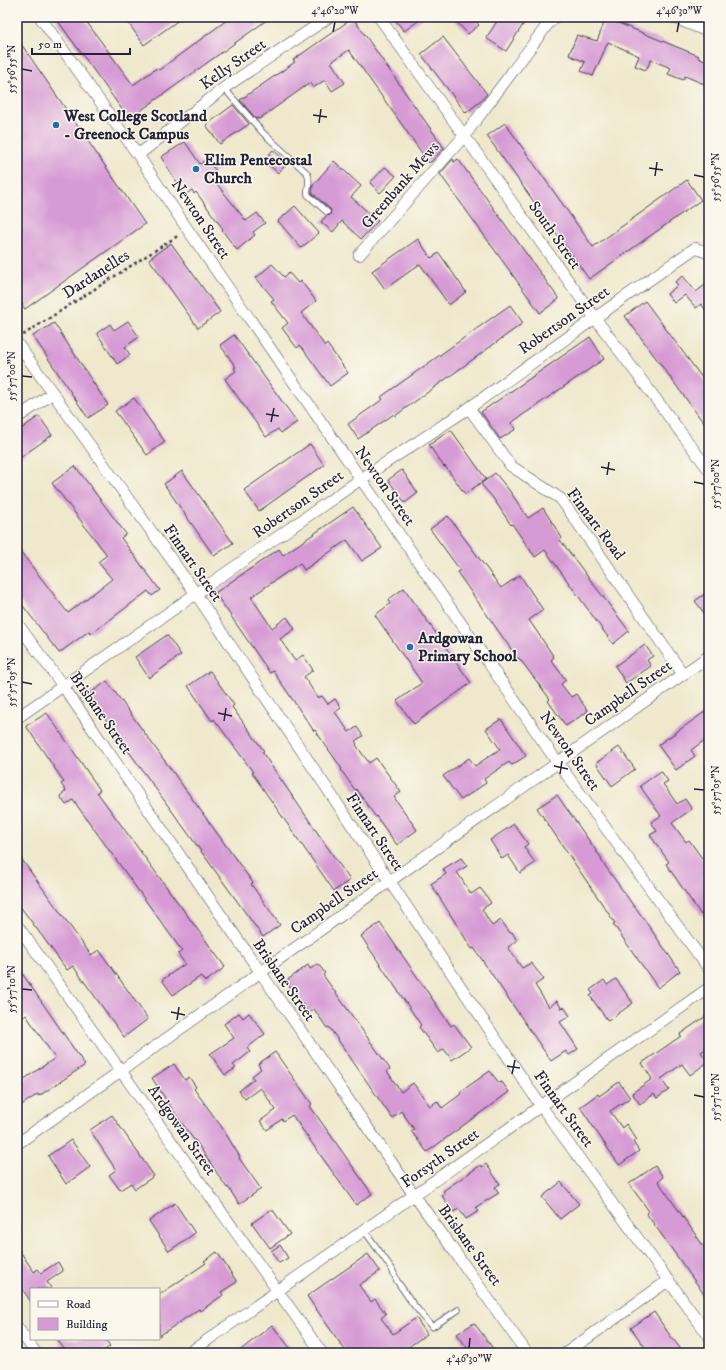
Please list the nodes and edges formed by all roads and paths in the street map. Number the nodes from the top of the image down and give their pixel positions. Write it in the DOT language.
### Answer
graph roads {
  1 [pos="40,17"];
  2 [pos="329,17"];
  3 [pos="379,17"];
  4 [pos="555,17"];
  5 [pos="672,17"];
  6 [pos="709,32"];
  7 [pos="224,88"];
  8 [pos="465,135"];
  9 [pos="138,155"];
  10 [pos="327,212"];
  11 [pos="188,230"];
  12 [pos="709,253"];
  13 [pos="359,255"];
  14 [pos="595,318"];
  15 [pos="17,339"];
  16 [pos="17,343"];
  17 [pos="53,393"];
  18 [pos="469,408"];
  19 [pos="17,418"];
  20 [pos="709,470"];
  21 [pos="361,479"];
  22 [pos="196,594"];
  23 [pos="17,624"];
  24 [pos="709,656"];
  25 [pos="683,674"];
  26 [pos="63,686"];
  27 [pos="17,718"];
  28 [pos="558,763"];
  29 [pos="389,882"];
  30 [pos="17,925"];
  31 [pos="709,969"];
  32 [pos="260,973"];
  33 [pos="709,988"];
  34 [pos="121,1071"];
  35 [pos="541,1106"];
  36 [pos="17,1144"];
  37 [pos="414,1196"];
  38 [pos="364,1230"];
  39 [pos="669,1280"];
  40 [pos="277,1290"];
  41 [pos="458,1310"];
  42 [pos="17,1327"];
  43 [pos="709,1336"];
  44 [pos="36,1353"];
  45 [pos="189,1353"];
  46 [pos="322,1353"];
  47 [pos="527,1353"];
  48 [pos="566,1353"];
  1 -- 9 [label="street, Newton Street"];
  2 -- 7 [label="street, Kelly Street"];
  3 -- 8 [label="street, South Street"];
  4 -- 8 [label="street, Greenbank Mews"];
  5 -- 6 [label="street"];
  7 -- 9 [label="street, Kelly Street"];
  7 -- 10 [label="lane"];
  8 -- 13 [label="street, Greenbank Mews"];
  8 -- 14 [label="street, South Street"];
  9 -- 11 [label="street, Newton Street"];
  11 -- 15 [label="path, Dardanelles"];
  11 -- 21 [label="street, Newton Street"];
  12 -- 14 [label="street, Robertson Street"];
  14 -- 18 [label="street, Robertson Street"];
  14 -- 20 [label="street, South Street"];
  16 -- 17 [label="street, Finnart Street"];
  17 -- 19 [label="street"];
  17 -- 22 [label="street, Finnart Street"];
  18 -- 21 [label="street, Robertson Street"];
  18 -- 25 [label="street, Finnart Road"];
  21 -- 22 [label="street, Robertson Street"];
  21 -- 28 [label="street, Newton Street"];
  22 -- 26 [label="street, Robertson Street"];
  22 -- 29 [label="street, Finnart Street"];
  23 -- 26 [label="street, Brisbane Street"];
  24 -- 25 [label="street, Campbell Street"];
  25 -- 28 [label="street, Campbell Street"];
  26 -- 27 [label="street, Robertson Street"];
  26 -- 32 [label="street, Brisbane Street"];
  28 -- 29 [label="street, Campbell Street"];
  28 -- 31 [label="street, Newton Street"];
  29 -- 32 [label="street, Campbell Street"];
  29 -- 35 [label="street, Finnart Street"];
  30 -- 34 [label="street, Ardgowan Street"];
  32 -- 34 [label="street, Campbell Street"];
  32 -- 37 [label="street, Brisbane Street"];
  33 -- 35 [label="street, Forsyth Street"];
  34 -- 36 [label="street, Campbell Street"];
  34 -- 40 [label="street, Ardgowan Street"];
  35 -- 37 [label="street, Forsyth Street"];
  35 -- 39 [label="street, Finnart Street"];
  37 -- 38 [label="street, Forsyth Street"];
  37 -- 47 [label="street, Brisbane Street"];
  38 -- 40 [label="street, Forsyth Street"];
  38 -- 41 [label="lane"];
  39 -- 43 [label="street, Finnart Street"];
  39 -- 48 [label="street"];
  40 -- 45 [label="street, Forsyth Street"];
  40 -- 46 [label="street, Ardgowan Street"];
  42 -- 44 [label="street"];
}
